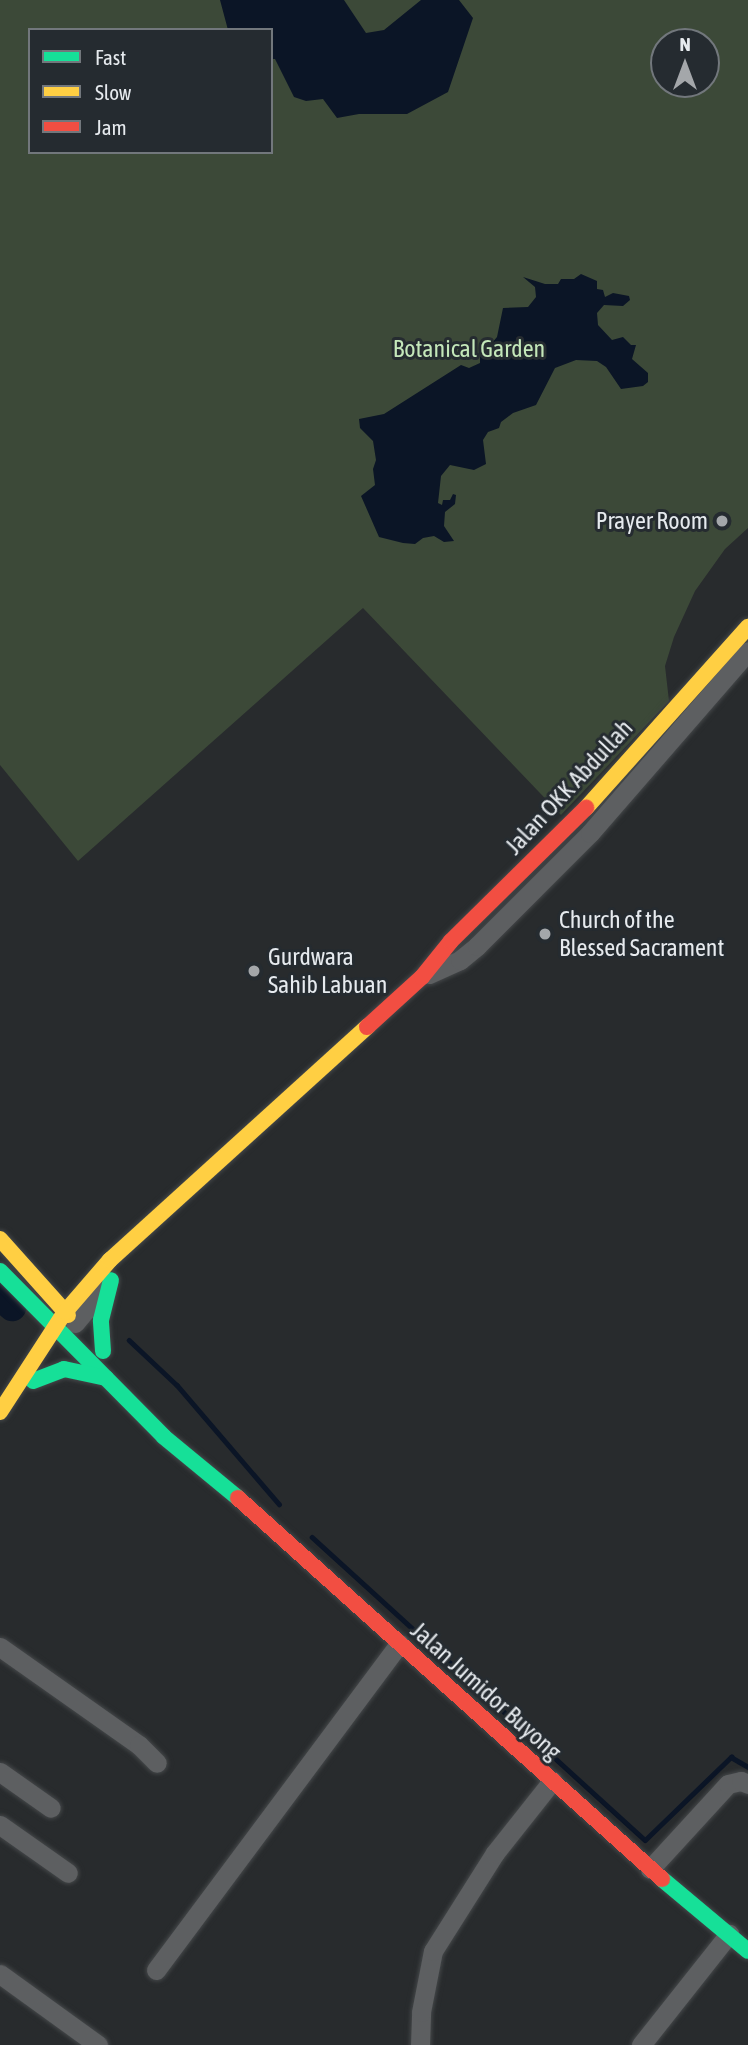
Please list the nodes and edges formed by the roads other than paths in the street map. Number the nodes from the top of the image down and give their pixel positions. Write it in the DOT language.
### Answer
graph roads {
  1 [pos="748,627"];
  2 [pos="748,651"];
  3 [pos="422,977"];
  4 [pos="163,1213"];
  5 [pos="0,1240"];
  6 [pos="0,1271"];
  7 [pos="106,1275"];
  8 [pos="36,1277"];
  9 [pos="23,1294"];
  10 [pos="66,1324"];
  11 [pos="31,1374"];
  12 [pos="106,1378"];
  13 [pos="156,1405"];
  14 [pos="0,1412"];
  15 [pos="0,1422"];
  16 [pos="197,1461"];
  17 [pos="399,1644"];
  18 [pos="0,1647"];
  19 [pos="158,1763"];
  20 [pos="0,1772"];
  21 [pos="552,1781"];
  22 [pos="748,1784"];
  23 [pos="51,1808"];
  24 [pos="0,1825"];
  25 [pos="650,1869"];
  26 [pos="68,1873"];
  27 [pos="729,1934"];
  28 [pos="748,1951"];
  29 [pos="156,1970"];
  30 [pos="0,1974"];
  31 [pos="98,2045"];
  32 [pos="420,2045"];
  33 [pos="641,2045"];
  1 -- 3 [label="street, Jalan OKK Abdullah"];
  2 -- 3 [label="street, Jalan OKK Abdullah"];
  3 -- 4 [label="street, Jalan OKK Abdullah"];
  4 -- 7 [label="street, Jalan OKK Abdullah"];
  5 -- 8 [label="street"];
  6 -- 9 [label="street"];
  7 -- 8 [label="street"];
  7 -- 10 [label="street, Jalan OKK Abdullah"];
  7 -- 10 [label="street"];
  8 -- 10 [label="street"];
  9 -- 10 [label="street"];
  9 -- 11 [label="street"];
  10 -- 11 [label="street, Jalan OKK Abdullah"];
  10 -- 12 [label="street, Jalan Jumidor Buyong"];
  11 -- 12 [label="street"];
  11 -- 14 [label="street, Jalan OKK Abdullah"];
  11 -- 15 [label="street, Jalan OKK Abdullah"];
  12 -- 16 [label="street, Jalan Jumidor Buyong"];
  13 -- 16 [label="street, Jalan Jumidor Buyong"];
  16 -- 17 [label="street, Jalan Jumidor Buyong"];
  17 -- 21 [label="street, Jalan Jumidor Buyong"];
  17 -- 29 [label="street"];
  18 -- 19 [label="street"];
  20 -- 23 [label="street"];
  21 -- 25 [label="street, Jalan Jumidor Buyong"];
  21 -- 32 [label="street"];
  22 -- 25 [label="street"];
  24 -- 26 [label="street"];
  25 -- 27 [label="street, Jalan Jumidor Buyong"];
  27 -- 28 [label="street, Jalan Jumidor Buyong"];
  27 -- 33 [label="street"];
  30 -- 31 [label="street"];
}
